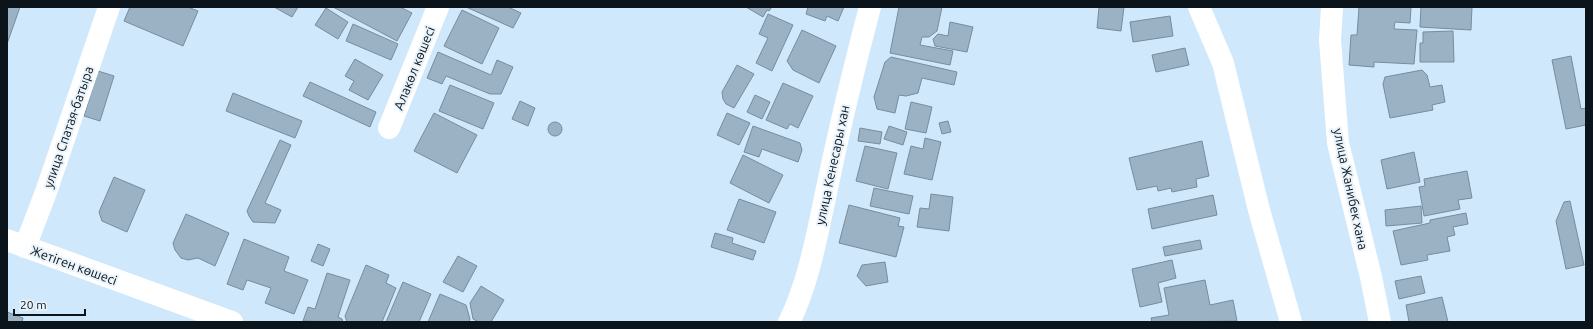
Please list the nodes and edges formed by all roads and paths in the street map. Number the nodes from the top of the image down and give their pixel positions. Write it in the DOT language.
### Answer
graph roads {
  1 [pos="110,7"];
  2 [pos="438,7"];
  3 [pos="870,7"];
  4 [pos="1199,7"];
  5 [pos="1332,7"];
  6 [pos="389,128"];
  7 [pos="16,244"];
  8 [pos="232,322"];
  9 [pos="789,322"];
  10 [pos="1291,322"];
  11 [pos="1380,322"];
  1 -- 7 [label="street, улица Спатая-батыра"];
  2 -- 6 [label="street, Алакөл көшесі"];
  3 -- 9 [label="street, улица Кенесары хан"];
  4 -- 10 [label="street"];
  5 -- 11 [label="street, улица Жанибек хана"];
  7 -- 8 [label="street, Жетіген көшесі"];
}
